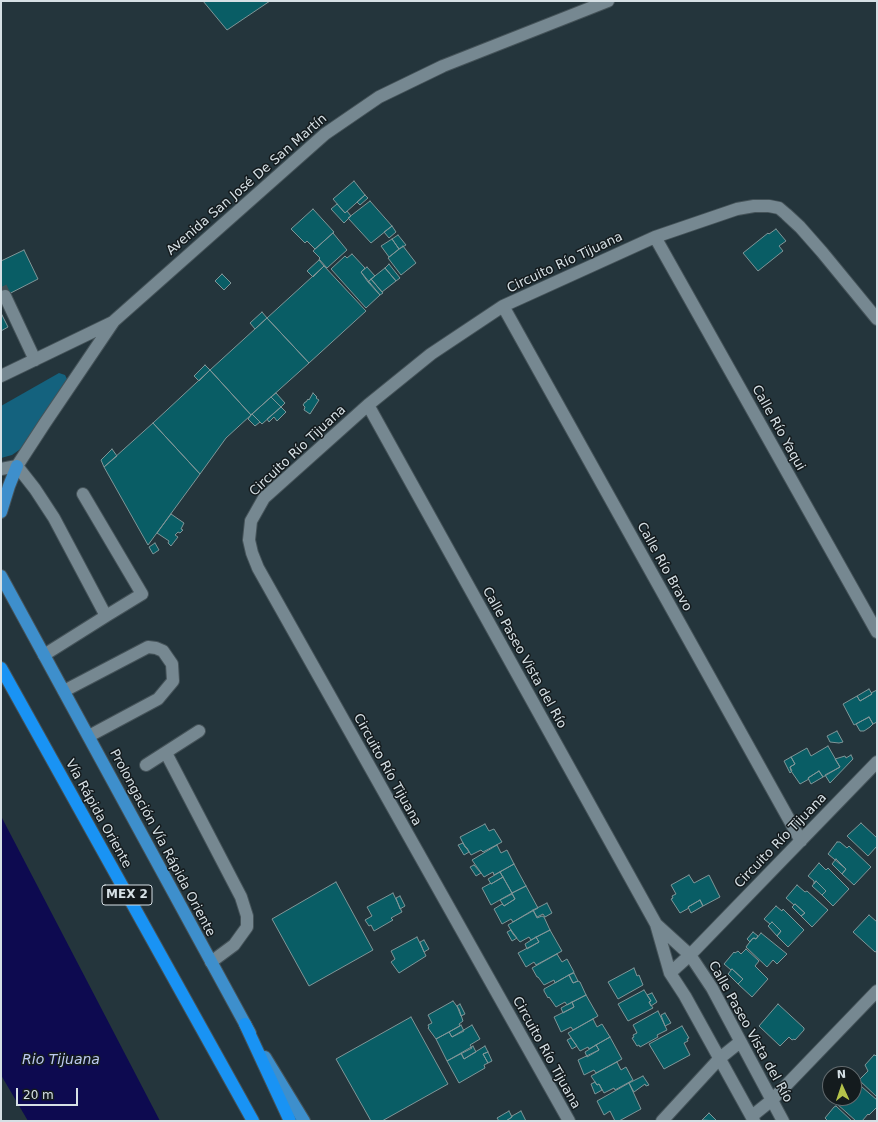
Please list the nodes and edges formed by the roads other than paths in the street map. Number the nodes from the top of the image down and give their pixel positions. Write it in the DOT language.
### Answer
graph roads {
  1 [pos="608,1"];
  2 [pos="655,237"];
  3 [pos="5,296"];
  4 [pos="503,306"];
  5 [pos="877,319"];
  6 [pos="98,336"];
  7 [pos="35,360"];
  8 [pos="1,376"];
  9 [pos="368,405"];
  10 [pos="17,466"];
  11 [pos="1,469"];
  12 [pos="83,494"];
  13 [pos="1,512"];
  14 [pos="1,576"];
  15 [pos="106,616"];
  16 [pos="877,632"];
  17 [pos="44,655"];
  18 [pos="1,668"];
  19 [pos="64,692"];
  20 [pos="199,731"];
  21 [pos="88,736"];
  22 [pos="166,753"];
  23 [pos="877,762"];
  24 [pos="146,765"];
  25 [pos="801,841"];
  26 [pos="656,924"];
  27 [pos="690,955"];
  28 [pos="211,962"];
  29 [pos="670,973"];
  30 [pos="877,991"];
  31 [pos="245,1024"];
  32 [pos="740,1042"];
  33 [pos="720,1058"];
  34 [pos="772,1100"];
  35 [pos="753,1118"];
  36 [pos="253,1121"];
  37 [pos="290,1121"];
  38 [pos="304,1121"];
  39 [pos="569,1121"];
  40 [pos="662,1121"];
  41 [pos="783,1121"];
  1 -- 6 [label="street, Avenida San José De San Martín"];
  2 -- 4 [label="street, Circuito Río Tijuana"];
  2 -- 5 [label="street, Circuito Río Tijuana"];
  2 -- 16 [label="street, Calle Río Yaqui"];
  3 -- 7 [label="street"];
  4 -- 9 [label="street, Circuito Río Tijuana"];
  4 -- 25 [label="street, Calle Río Bravo"];
  6 -- 7 [label="street"];
  6 -- 10 [label="street, Avenida San José De San Martín"];
  7 -- 8 [label="street"];
  9 -- 26 [label="street, Calle Paseo Vista del Río"];
  9 -- 39 [label="street, Circuito Río Tijuana"];
  10 -- 11 [label="street"];
  10 -- 13 [label="main road"];
  10 -- 15 [label="street"];
  12 -- 15 [label="street"];
  14 -- 17 [label="main road, Prolongación Vía Rápida Oriente"];
  15 -- 17 [label="street"];
  17 -- 19 [label="main road, Prolongación Vía Rápida Oriente"];
  18 -- 36 [label="highway, Vía Rápida Oriente / MEX 2"];
  19 -- 21 [label="main road, Prolongación Vía Rápida Oriente"];
  19 -- 21 [label="street"];
  20 -- 22 [label="street"];
  21 -- 28 [label="main road, Prolongación Vía Rápida Oriente"];
  22 -- 24 [label="street"];
  22 -- 28 [label="street"];
  23 -- 25 [label="street, Circuito Río Tijuana"];
  25 -- 27 [label="street, Circuito Río Tijuana"];
  26 -- 27 [label="street, Calle Paseo Vista del Río"];
  26 -- 29 [label="street, Calle Paseo Vista del Río"];
  27 -- 29 [label="street, Circuito Río Tijuana"];
  27 -- 32 [label="street, Calle Paseo Vista del Río"];
  28 -- 31 [label="main road, Prolongación Vía Rápida Oriente"];
  29 -- 33 [label="street, Calle Paseo Vista del Río"];
  30 -- 34 [label="street"];
  31 -- 37 [label="highway"];
  31 -- 38 [label="main road, Prolongación Vía Rápida Oriente"];
  32 -- 33 [label="street"];
  32 -- 34 [label="street, Calle Paseo Vista del Río"];
  33 -- 35 [label="street, Calle Paseo Vista del Río"];
  33 -- 40 [label="street"];
  34 -- 35 [label="street"];
  34 -- 41 [label="street, Calle Paseo Vista del Río"];
}
